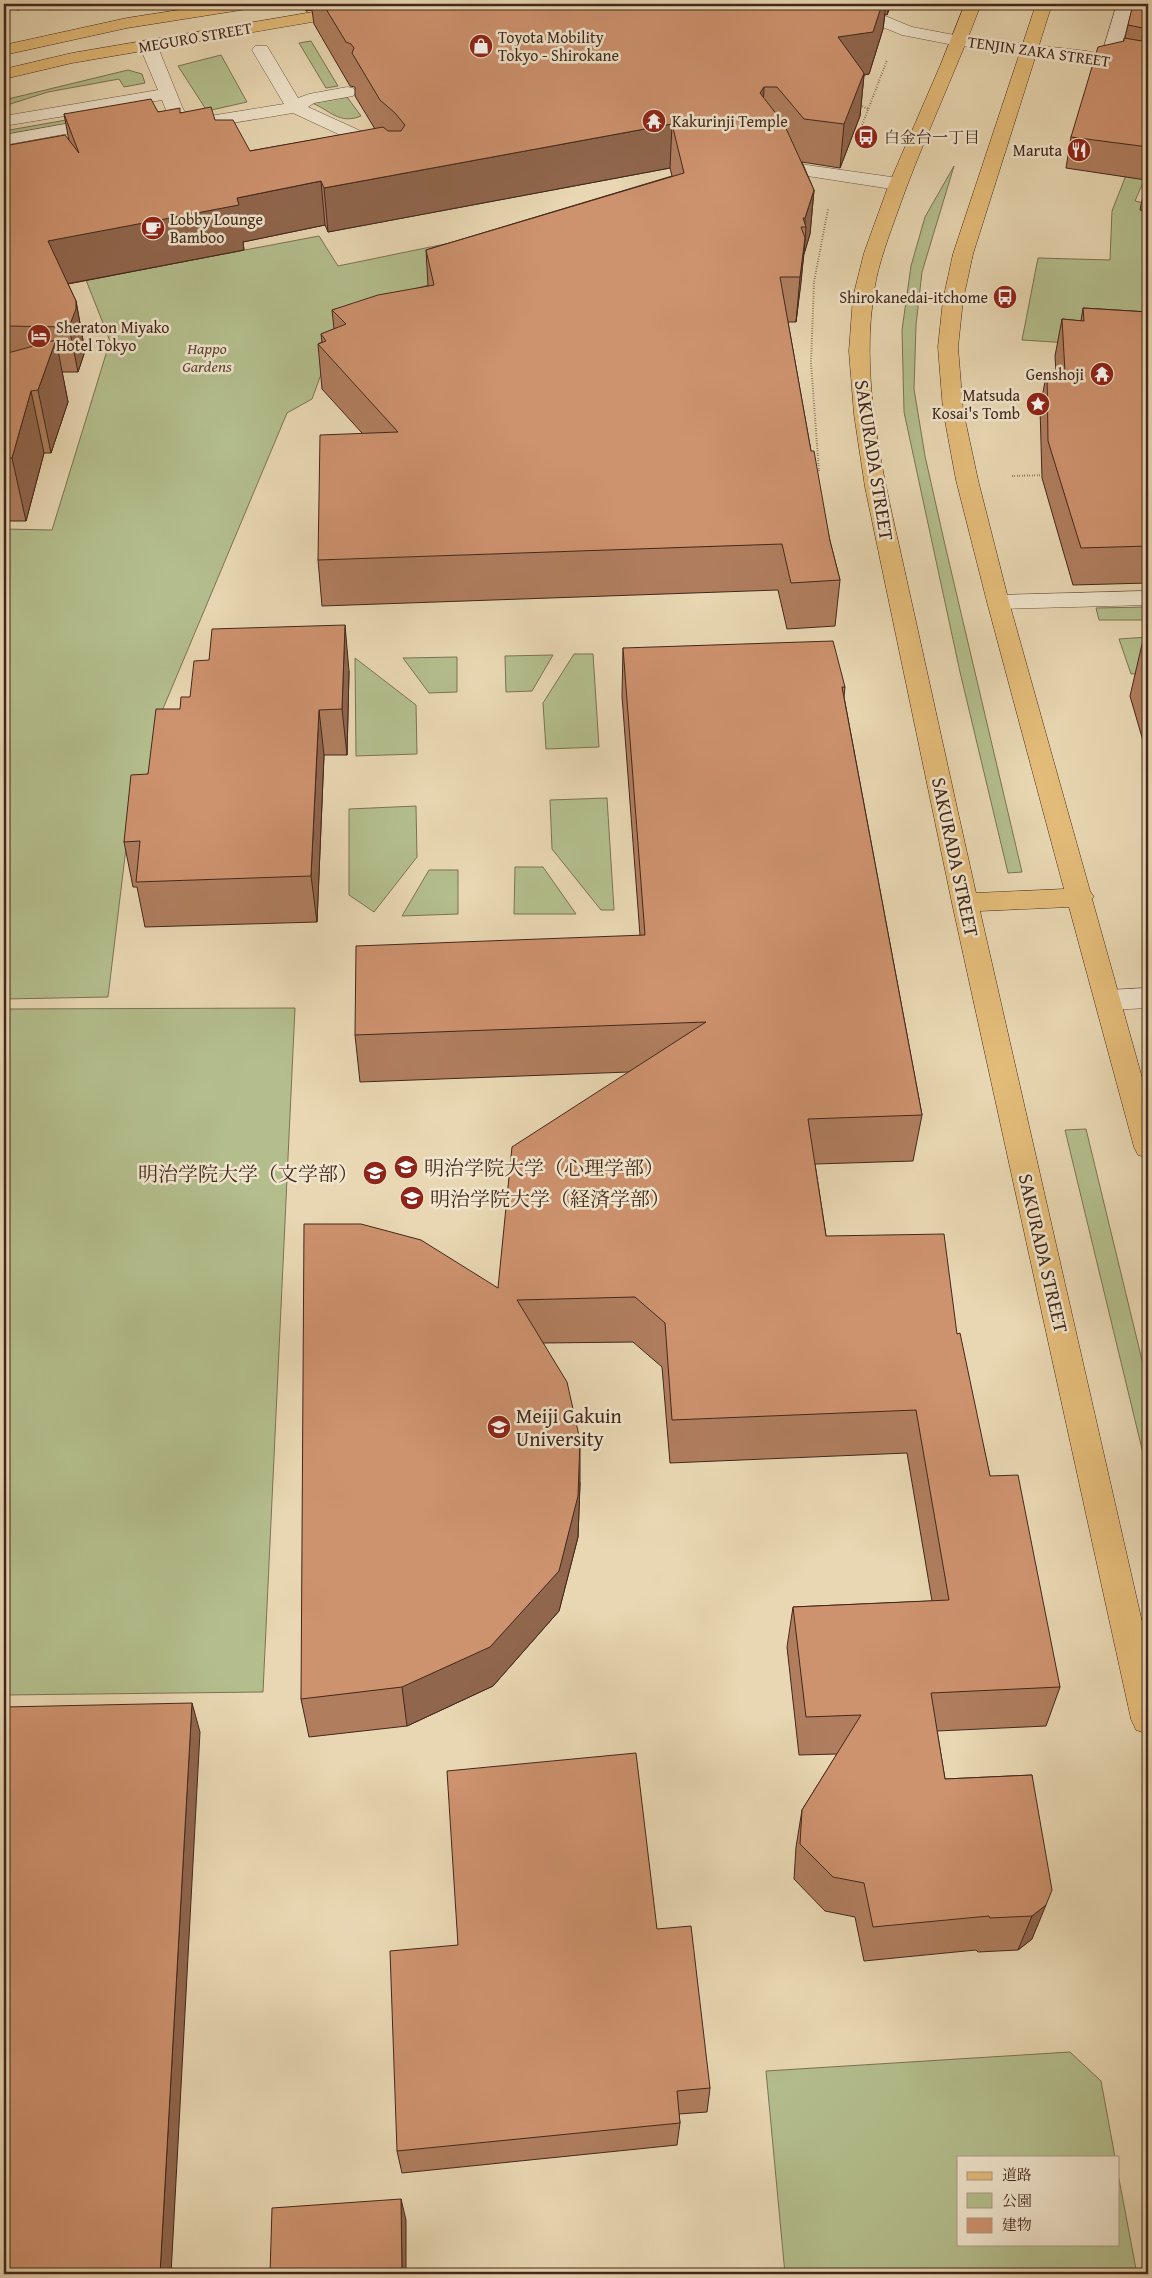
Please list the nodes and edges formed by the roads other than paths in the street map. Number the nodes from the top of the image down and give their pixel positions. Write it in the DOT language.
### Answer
graph roads {
  1 [pos="247,4"];
  2 [pos="388,4"];
  3 [pos="842,4"];
  4 [pos="973,4"];
  5 [pos="1044,4"];
  6 [pos="1125,4"];
  7 [pos="127,23"];
  8 [pos="959,41"];
  9 [pos="148,45"];
  10 [pos="1030,48"];
  11 [pos="4,50"];
  12 [pos="261,50"];
  13 [pos="1109,60"];
  14 [pos="1148,68"];
  15 [pos="4,74"];
  16 [pos="347,92"];
  17 [pos="171,102"];
  18 [pos="295,107"];
  19 [pos="146,115"];
  20 [pos="4,120"];
  21 [pos="118,120"];
  22 [pos="187,125"];
  23 [pos="156,136"];
  24 [pos="357,136"];
  25 [pos="768,136"];
  26 [pos="4,140"];
  27 [pos="330,142"];
  28 [pos="390,162"];
  29 [pos="898,184"];
  30 [pos="1148,598"];
  31 [pos="998,602"];
  32 [pos="1080,897"];
  33 [pos="965,903"];
  34 [pos="1148,998"];
  35 [pos="1109,1000"];
  36 [pos="1148,1147"];
  37 [pos="1148,1719"];
  1 -- 7 [label="main road, MEGURO STREET"];
  2 -- 9 [label="main road, MEGURO STREET"];
  3 -- 8 [label="street, TENJIN ZAKA STREET"];
  4 -- 8 [label="main road, SAKURADA STREET"];
  5 -- 10 [label="main road"];
  6 -- 13 [label="street"];
  7 -- 9 [label="main road"];
  7 -- 11 [label="main road, MEGURO STREET"];
  8 -- 10 [label="street, TENJIN ZAKA STREET"];
  8 -- 29 [label="main road, SAKURADA STREET"];
  9 -- 15 [label="main road, MEGURO STREET"];
  9 -- 17 [label="street"];
  10 -- 13 [label="street, TENJIN ZAKA STREET"];
  10 -- 31 [label="main road"];
  12 -- 18 [label="street"];
  13 -- 14 [label="street, TENJIN ZAKA STREET"];
  16 -- 18 [label="street"];
  17 -- 19 [label="street"];
  17 -- 20 [label="street"];
  17 -- 22 [label="street"];
  18 -- 22 [label="street"];
  18 -- 24 [label="street"];
  21 -- 26 [label="street"];
  22 -- 23 [label="street"];
  24 -- 27 [label="street"];
  24 -- 28 [label="street"];
  25 -- 29 [label="street"];
  29 -- 33 [label="main road, SAKURADA STREET"];
  30 -- 31 [label="street"];
  31 -- 32 [label="main road"];
  32 -- 33 [label="main road"];
  32 -- 35 [label="main road"];
  33 -- 37 [label="main road, SAKURADA STREET"];
  34 -- 35 [label="street"];
  35 -- 36 [label="main road"];
}
